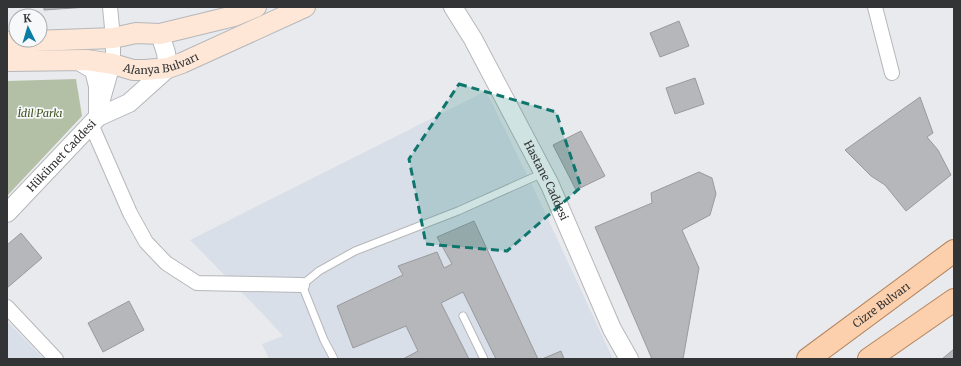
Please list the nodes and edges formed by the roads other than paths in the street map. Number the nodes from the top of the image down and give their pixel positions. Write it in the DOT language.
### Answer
graph roads {
  1 [pos="110,7"];
  2 [pos="256,7"];
  3 [pos="305,7"];
  4 [pos="453,7"];
  5 [pos="875,7"];
  6 [pos="160,34"];
  7 [pos="113,38"];
  8 [pos="7,42"];
  9 [pos="7,60"];
  10 [pos="77,60"];
  11 [pos="113,64"];
  12 [pos="168,68"];
  13 [pos="892,73"];
  14 [pos="95,120"];
  15 [pos="543,173"];
  16 [pos="7,213"];
  17 [pos="954,251"];
  18 [pos="302,285"];
  19 [pos="954,300"];
  20 [pos="7,307"];
  21 [pos="463,316"];
  22 [pos="56,359"];
  23 [pos="334,359"];
  24 [pos="484,359"];
  25 [pos="629,359"];
  26 [pos="808,359"];
  27 [pos="869,359"];
  1 -- 7 [label="street"];
  2 -- 6 [label="main road"];
  3 -- 12 [label="main road, Alanya Bulvarı"];
  4 -- 15 [label="street, Hastane Caddesi"];
  5 -- 13 [label="street"];
  6 -- 7 [label="main road"];
  6 -- 12 [label="street"];
  7 -- 8 [label="main road"];
  7 -- 11 [label="street"];
  9 -- 10 [label="main road, Alanya Bulvarı"];
  10 -- 11 [label="main road, Alanya Bulvarı"];
  10 -- 14 [label="street"];
  11 -- 12 [label="main road, Alanya Bulvarı"];
  11 -- 14 [label="street"];
  12 -- 14 [label="street, Hükümet Caddesi"];
  14 -- 16 [label="street, Hükümet Caddesi"];
  14 -- 18 [label="street"];
  15 -- 18 [label="lane"];
  15 -- 25 [label="street, Hastane Caddesi"];
  17 -- 26 [label="main road, Cizre Bulvarı"];
  18 -- 23 [label="lane"];
  19 -- 27 [label="main road"];
  20 -- 22 [label="street"];
  21 -- 24 [label="lane"];
}
